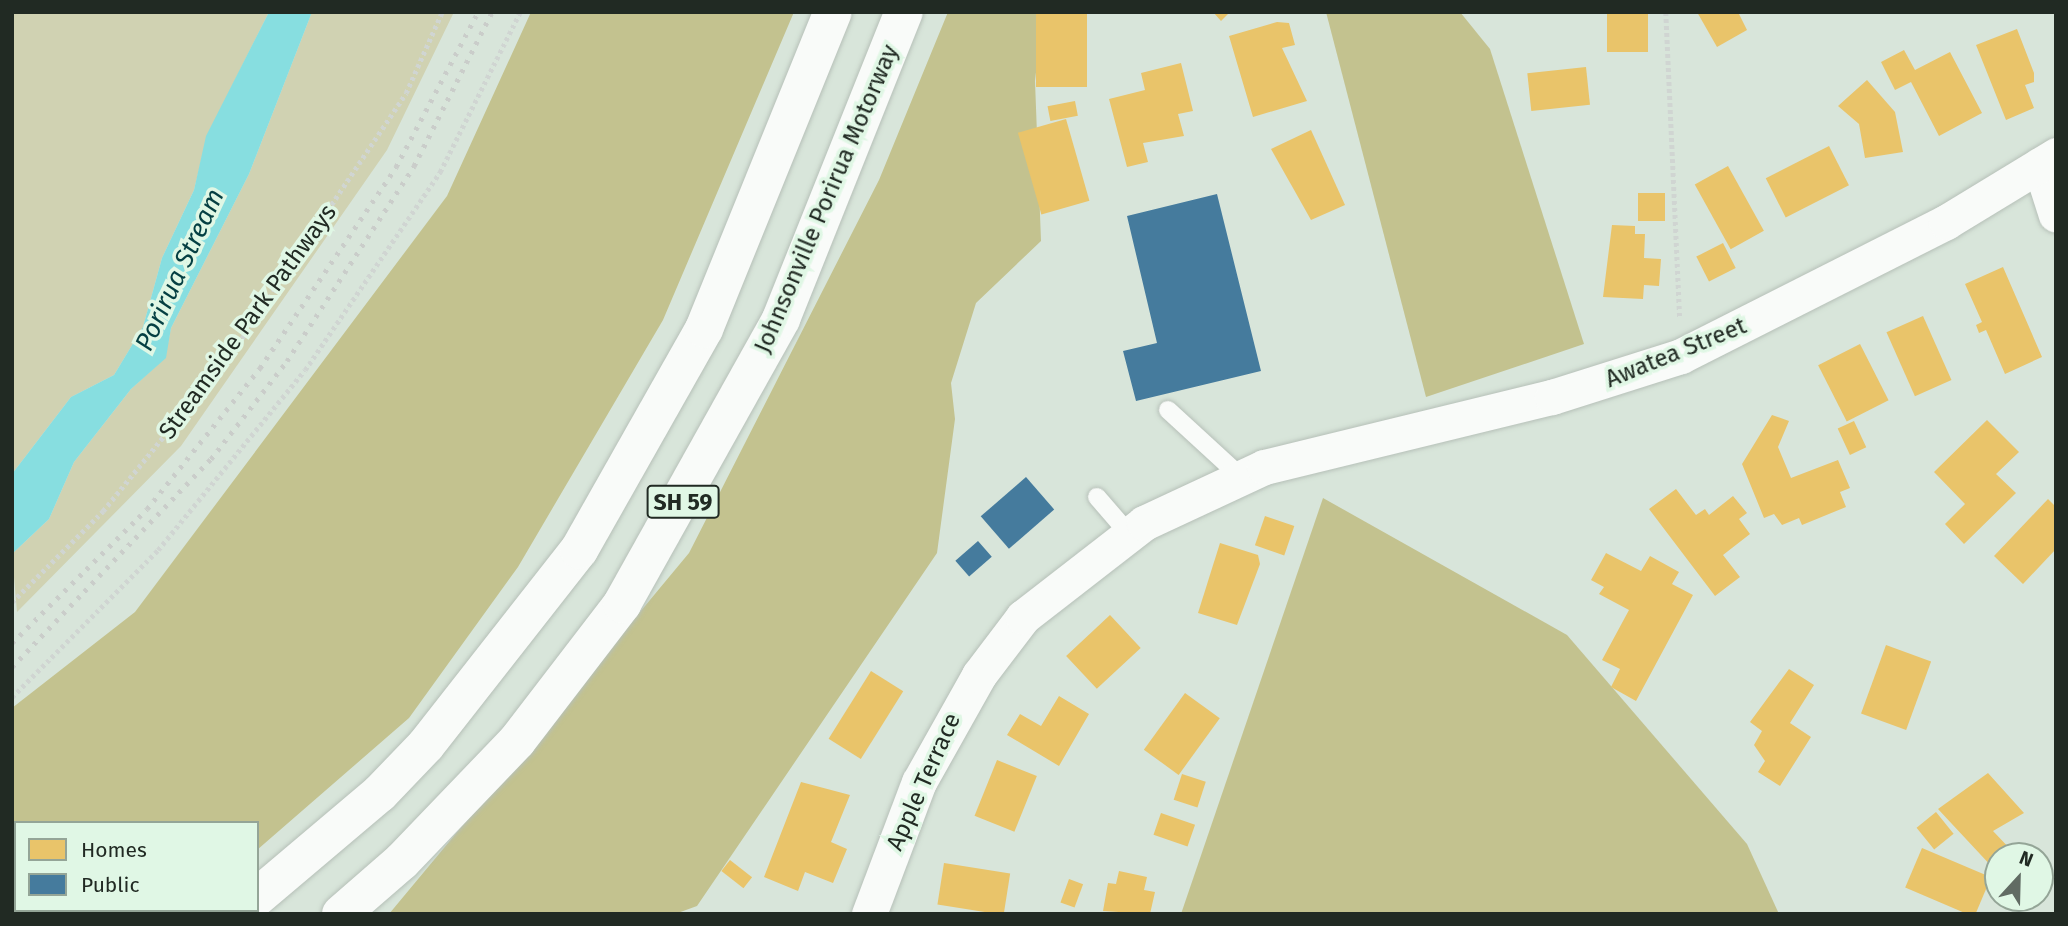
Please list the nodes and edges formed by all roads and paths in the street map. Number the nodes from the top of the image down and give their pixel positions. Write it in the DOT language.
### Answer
graph roads {
  1 [pos="442,12"];
  2 [pos="520,12"];
  3 [pos="833,12"];
  4 [pos="904,12"];
  5 [pos="1666,12"];
  6 [pos="2048,160"];
  7 [pos="2056,215"];
  8 [pos="1681,356"];
  9 [pos="1168,410"];
  10 [pos="1252,471"];
  11 [pos="1097,497"];
  12 [pos="1129,534"];
  13 [pos="12,602"];
  14 [pos="12,697"];
  15 [pos="259,895"];
  16 [pos="341,914"];
  17 [pos="869,914"];
  1 -- 13 [label="path, Streamside Park Pathways"];
  2 -- 14 [label="path"];
  3 -- 15 [label="highway, SH 59"];
  4 -- 16 [label="highway, Johnsonville Porirua Motorway / SH 59"];
  5 -- 8 [label="path"];
  6 -- 7 [label="street"];
  6 -- 8 [label="street, Awatea Street"];
  8 -- 10 [label="street, Awatea Street"];
  9 -- 10 [label="lane"];
  10 -- 12 [label="street, Apple Terrace"];
  11 -- 12 [label="lane"];
  12 -- 17 [label="street, Apple Terrace"];
}
